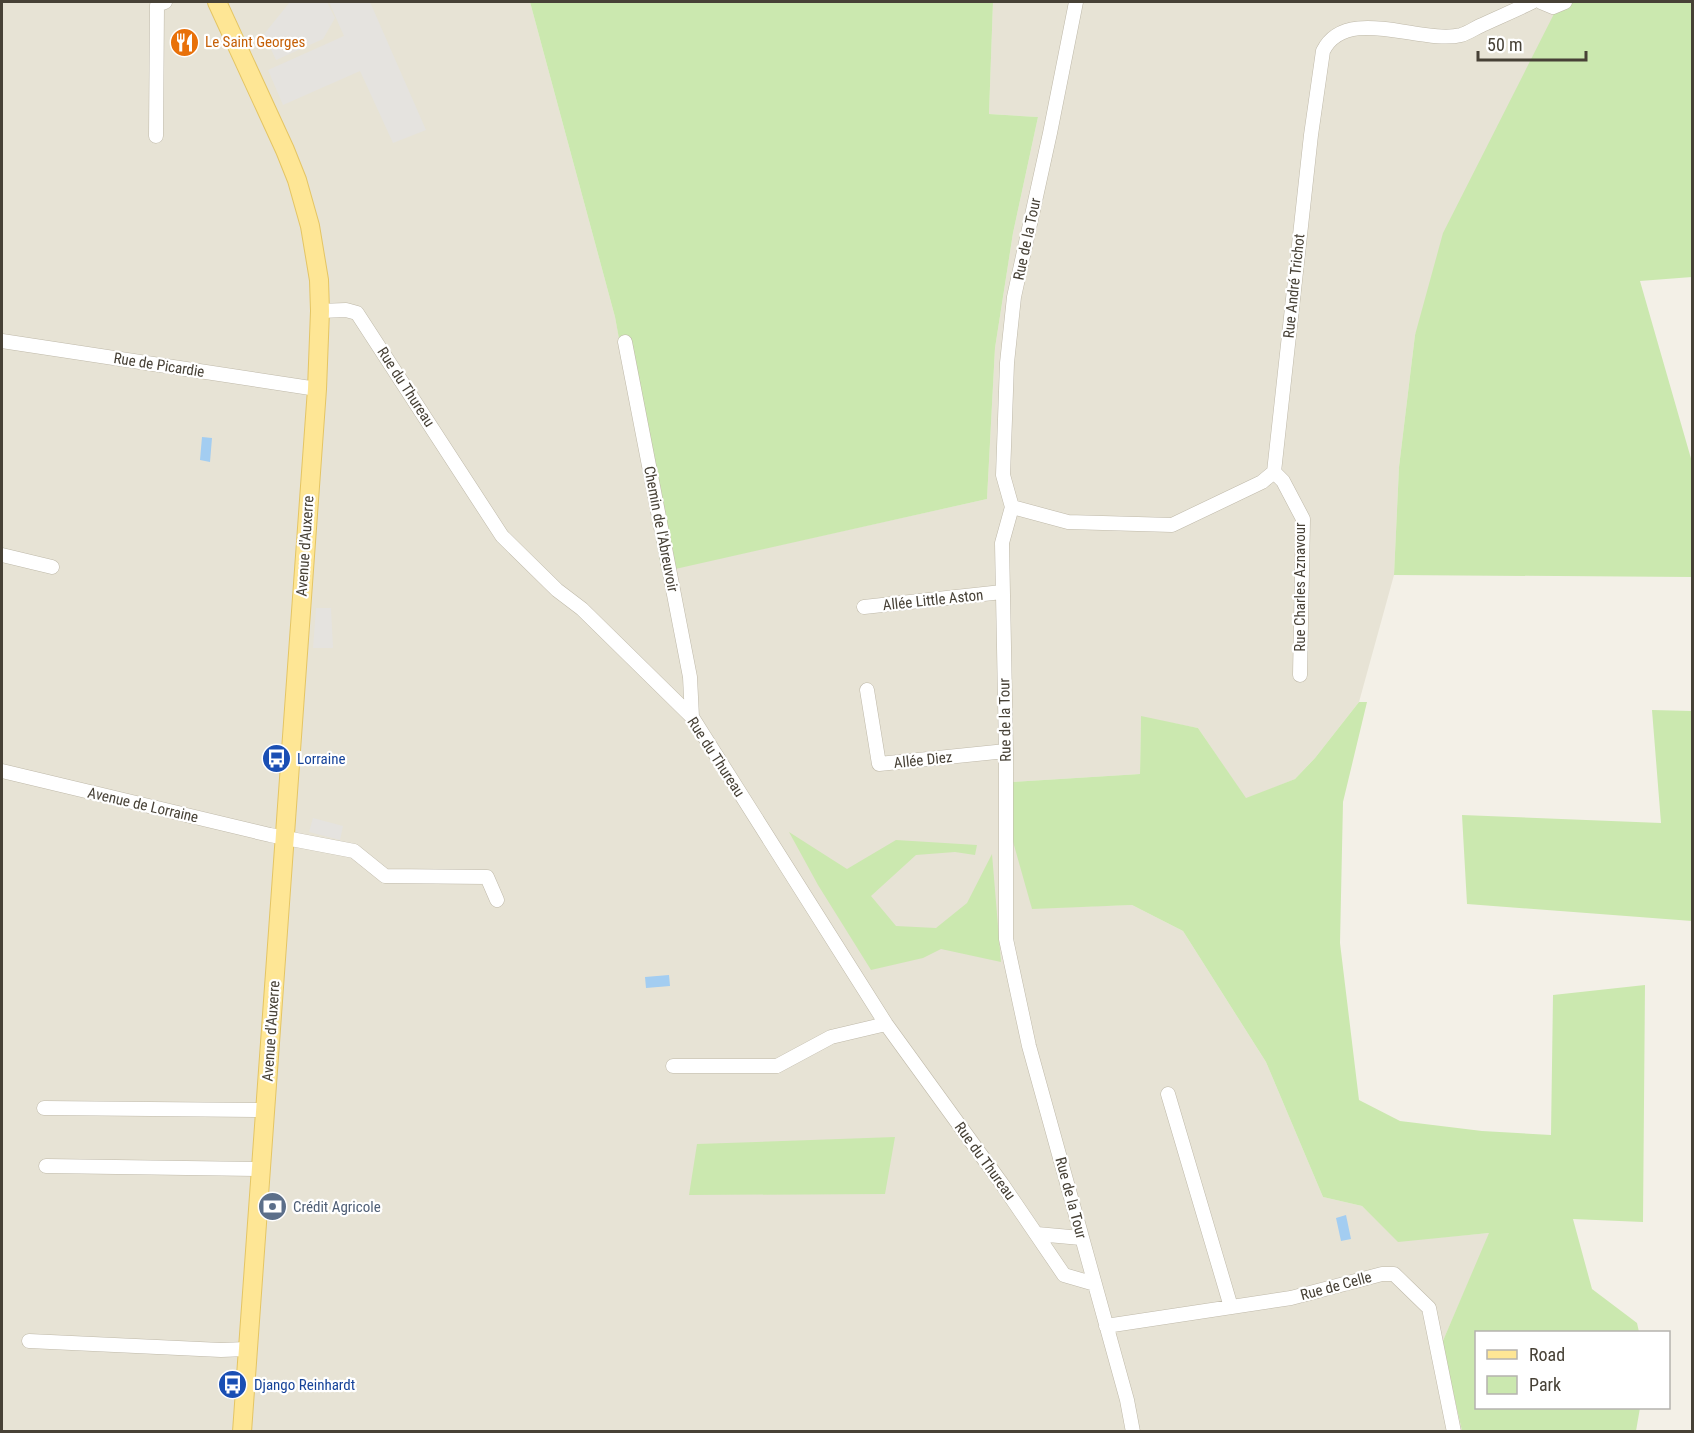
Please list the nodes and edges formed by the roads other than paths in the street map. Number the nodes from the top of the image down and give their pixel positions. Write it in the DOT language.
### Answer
graph roads {
  1 [pos="165,2"];
  2 [pos="217,2"];
  3 [pos="1076,2"];
  4 [pos="1532,2"];
  5 [pos="1542,2"];
  6 [pos="1565,2"];
  7 [pos="156,136"];
  8 [pos="320,311"];
  9 [pos="2,341"];
  10 [pos="626,342"];
  11 [pos="317,389"];
  12 [pos="1274,472"];
  13 [pos="1012,507"];
  14 [pos="2,555"];
  15 [pos="52,567"];
  16 [pos="1002,592"];
  17 [pos="864,607"];
  18 [pos="1300,675"];
  19 [pos="867,690"];
  20 [pos="692,717"];
  21 [pos="1006,751"];
  22 [pos="2,771"];
  23 [pos="285,838"];
  24 [pos="497,900"];
  25 [pos="886,1024"];
  26 [pos="673,1066"];
  27 [pos="1168,1095"];
  28 [pos="44,1108"];
  29 [pos="265,1110"];
  30 [pos="46,1166"];
  31 [pos="260,1169"];
  32 [pos="1037,1234"];
  33 [pos="1082,1238"];
  34 [pos="1095,1284"];
  35 [pos="1231,1307"];
  36 [pos="1106,1326"];
  37 [pos="29,1341"];
  38 [pos="247,1349"];
  39 [pos="242,1431"];
  40 [pos="1133,1431"];
  41 [pos="1454,1431"];
  1 -- 7 [label="street"];
  2 -- 8 [label="main road, Avenue d'Auxerre"];
  3 -- 13 [label="street, Rue de la Tour"];
  4 -- 12 [label="street, Rue André Trichot"];
  5 -- 6 [label="street"];
  8 -- 11 [label="main road, Avenue d'Auxerre"];
  8 -- 20 [label="street, Rue du Thureau"];
  9 -- 11 [label="street, Rue de Picardie"];
  10 -- 20 [label="street, Chemin de l'Abreuvoir"];
  11 -- 23 [label="main road, Avenue d'Auxerre"];
  12 -- 13 [label="street"];
  12 -- 18 [label="street, Rue Charles Aznavour"];
  13 -- 16 [label="street, Rue de la Tour"];
  14 -- 15 [label="street"];
  16 -- 17 [label="street, Allée Little Aston"];
  16 -- 21 [label="street, Rue de la Tour"];
  19 -- 21 [label="street, Allée Diez"];
  20 -- 25 [label="street, Rue du Thureau"];
  21 -- 33 [label="street, Rue de la Tour"];
  22 -- 23 [label="street, Avenue de Lorraine"];
  23 -- 24 [label="street, Avenue de Lorraine"];
  23 -- 29 [label="main road, Avenue d'Auxerre"];
  25 -- 26 [label="street"];
  25 -- 32 [label="street, Rue du Thureau"];
  27 -- 35 [label="street"];
  28 -- 29 [label="street"];
  29 -- 31 [label="main road, Avenue d'Auxerre"];
  30 -- 31 [label="street"];
  31 -- 38 [label="main road, Avenue d'Auxerre"];
  32 -- 33 [label="street"];
  32 -- 34 [label="street, Rue du Thureau"];
  33 -- 34 [label="street, Rue de la Tour"];
  34 -- 36 [label="street, Rue de la Tour"];
  35 -- 36 [label="street, Rue de Celle"];
  35 -- 41 [label="street, Rue de Celle"];
  36 -- 40 [label="street, Rue de la Tour"];
  37 -- 38 [label="street"];
  38 -- 39 [label="main road, Avenue d'Auxerre"];
}
